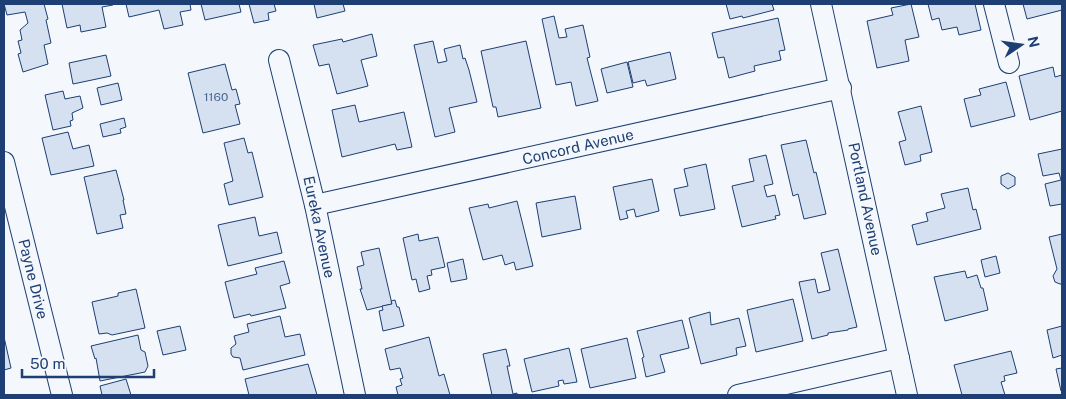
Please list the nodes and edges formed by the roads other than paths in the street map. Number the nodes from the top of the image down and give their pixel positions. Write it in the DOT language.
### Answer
graph roads {
  1 [pos="822,4"];
  2 [pos="994,4"];
  3 [pos="279,60"];
  4 [pos="1009,63"];
  5 [pos="841,88"];
  6 [pos="4,162"];
  7 [pos="315,205"];
  8 [pos="899,358"];
  9 [pos="62,395"];
  10 [pos="355,395"];
  11 [pos="738,395"];
  12 [pos="907,395"];
  1 -- 5 [label="street, Portland Avenue"];
  2 -- 4 [label="street"];
  3 -- 7 [label="street, Eureka Avenue"];
  5 -- 7 [label="street, Concord Avenue"];
  5 -- 8 [label="street, Portland Avenue"];
  6 -- 9 [label="street, Payne Drive"];
  7 -- 10 [label="street, Eureka Avenue"];
  8 -- 11 [label="street"];
  8 -- 12 [label="street, Portland Avenue"];
}
